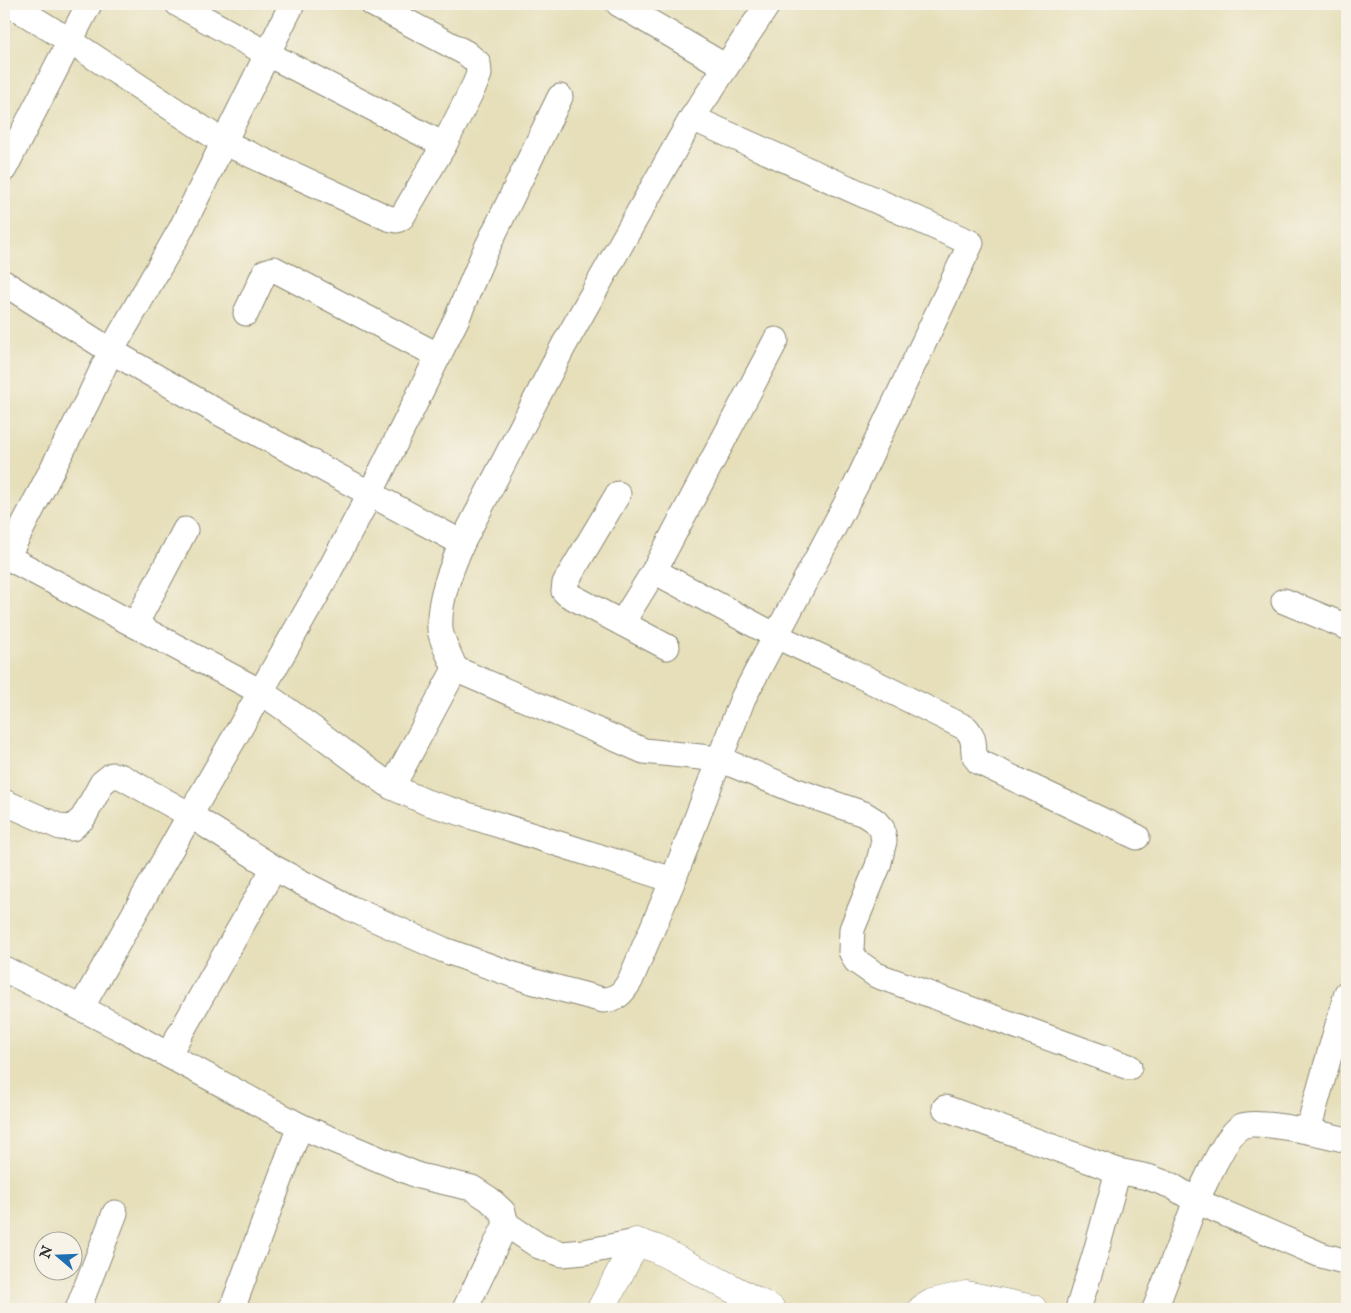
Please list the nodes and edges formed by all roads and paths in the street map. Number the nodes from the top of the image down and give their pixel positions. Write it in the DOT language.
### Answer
graph roads {
  1 [pos="10,4"];
  2 [pos="89,4"];
  3 [pos="178,4"];
  4 [pos="292,4"];
  5 [pos="373,4"];
  6 [pos="619,4"];
  7 [pos="768,4"];
  8 [pos="70,41"];
  9 [pos="266,53"];
  10 [pos="726,66"];
  11 [pos="560,97"];
  12 [pos="692,118"];
  13 [pos="223,142"];
  14 [pos="444,145"];
  15 [pos="4,169"];
  16 [pos="4,283"];
  17 [pos="246,313"];
  18 [pos="776,340"];
  19 [pos="112,351"];
  20 [pos="438,356"];
  21 [pos="370,494"];
  22 [pos="618,494"];
  23 [pos="185,530"];
  24 [pos="462,544"];
  25 [pos="5,561"];
  26 [pos="654,571"];
  27 [pos="1284,601"];
  28 [pos="622,623"];
  29 [pos="135,625"];
  30 [pos="1347,628"];
  31 [pos="776,636"];
  32 [pos="666,647"];
  33 [pos="455,669"];
  34 [pos="261,692"];
  35 [pos="719,759"];
  36 [pos="392,787"];
  37 [pos="4,802"];
  38 [pos="190,815"];
  39 [pos="1137,837"];
  40 [pos="274,868"];
  41 [pos="673,880"];
  42 [pos="4,969"];
  43 [pos="1347,993"];
  44 [pos="81,1008"];
  45 [pos="168,1055"];
  46 [pos="1130,1067"];
  47 [pos="945,1108"];
  48 [pos="300,1126"];
  49 [pos="1308,1130"];
  50 [pos="1347,1140"];
  51 [pos="1118,1171"];
  52 [pos="1196,1201"];
  53 [pos="115,1213"];
  54 [pos="506,1224"];
  55 [pos="636,1242"];
  56 [pos="1347,1262"];
  57 [pos="1025,1308"];
  58 [pos="78,1309"];
  59 [pos="232,1309"];
  60 [pos="464,1309"];
  61 [pos="601,1309"];
  62 [pos="771,1309"];
  63 [pos="922,1309"];
  64 [pos="1078,1309"];
  65 [pos="1156,1309"];
  1 -- 8 [label="street"];
  2 -- 8 [label="street"];
  3 -- 9 [label="street"];
  4 -- 9 [label="street"];
  5 -- 14 [label="street"];
  6 -- 10 [label="street"];
  7 -- 10 [label="street"];
  8 -- 13 [label="street"];
  8 -- 15 [label="street"];
  9 -- 13 [label="street"];
  9 -- 14 [label="street"];
  10 -- 12 [label="street"];
  11 -- 20 [label="street"];
  12 -- 24 [label="street"];
  12 -- 31 [label="street"];
  13 -- 14 [label="street"];
  13 -- 19 [label="street"];
  16 -- 19 [label="street"];
  17 -- 20 [label="street"];
  18 -- 26 [label="street"];
  19 -- 21 [label="street"];
  19 -- 25 [label="street"];
  20 -- 21 [label="street"];
  21 -- 24 [label="street"];
  21 -- 34 [label="street"];
  22 -- 28 [label="street"];
  23 -- 29 [label="street"];
  24 -- 33 [label="street"];
  25 -- 29 [label="street"];
  26 -- 28 [label="street"];
  26 -- 31 [label="street"];
  27 -- 30 [label="street"];
  28 -- 32 [label="street"];
  29 -- 34 [label="street"];
  31 -- 35 [label="street"];
  31 -- 39 [label="street"];
  33 -- 35 [label="street"];
  33 -- 36 [label="street"];
  34 -- 36 [label="street"];
  34 -- 38 [label="street"];
  35 -- 41 [label="street"];
  35 -- 46 [label="street"];
  36 -- 41 [label="street"];
  37 -- 38 [label="street"];
  38 -- 40 [label="street"];
  38 -- 44 [label="street"];
  40 -- 41 [label="street"];
  40 -- 45 [label="street"];
  42 -- 44 [label="street"];
  43 -- 49 [label="street"];
  44 -- 45 [label="street"];
  45 -- 48 [label="street"];
  47 -- 51 [label="street"];
  48 -- 54 [label="street"];
  48 -- 59 [label="street"];
  49 -- 50 [label="street"];
  49 -- 52 [label="street"];
  51 -- 52 [label="street"];
  51 -- 64 [label="street"];
  52 -- 56 [label="street"];
  52 -- 65 [label="street"];
  53 -- 58 [label="street"];
  54 -- 55 [label="street"];
  54 -- 60 [label="street"];
  55 -- 61 [label="street"];
  55 -- 62 [label="street"];
  57 -- 63 [label="street"];
}
